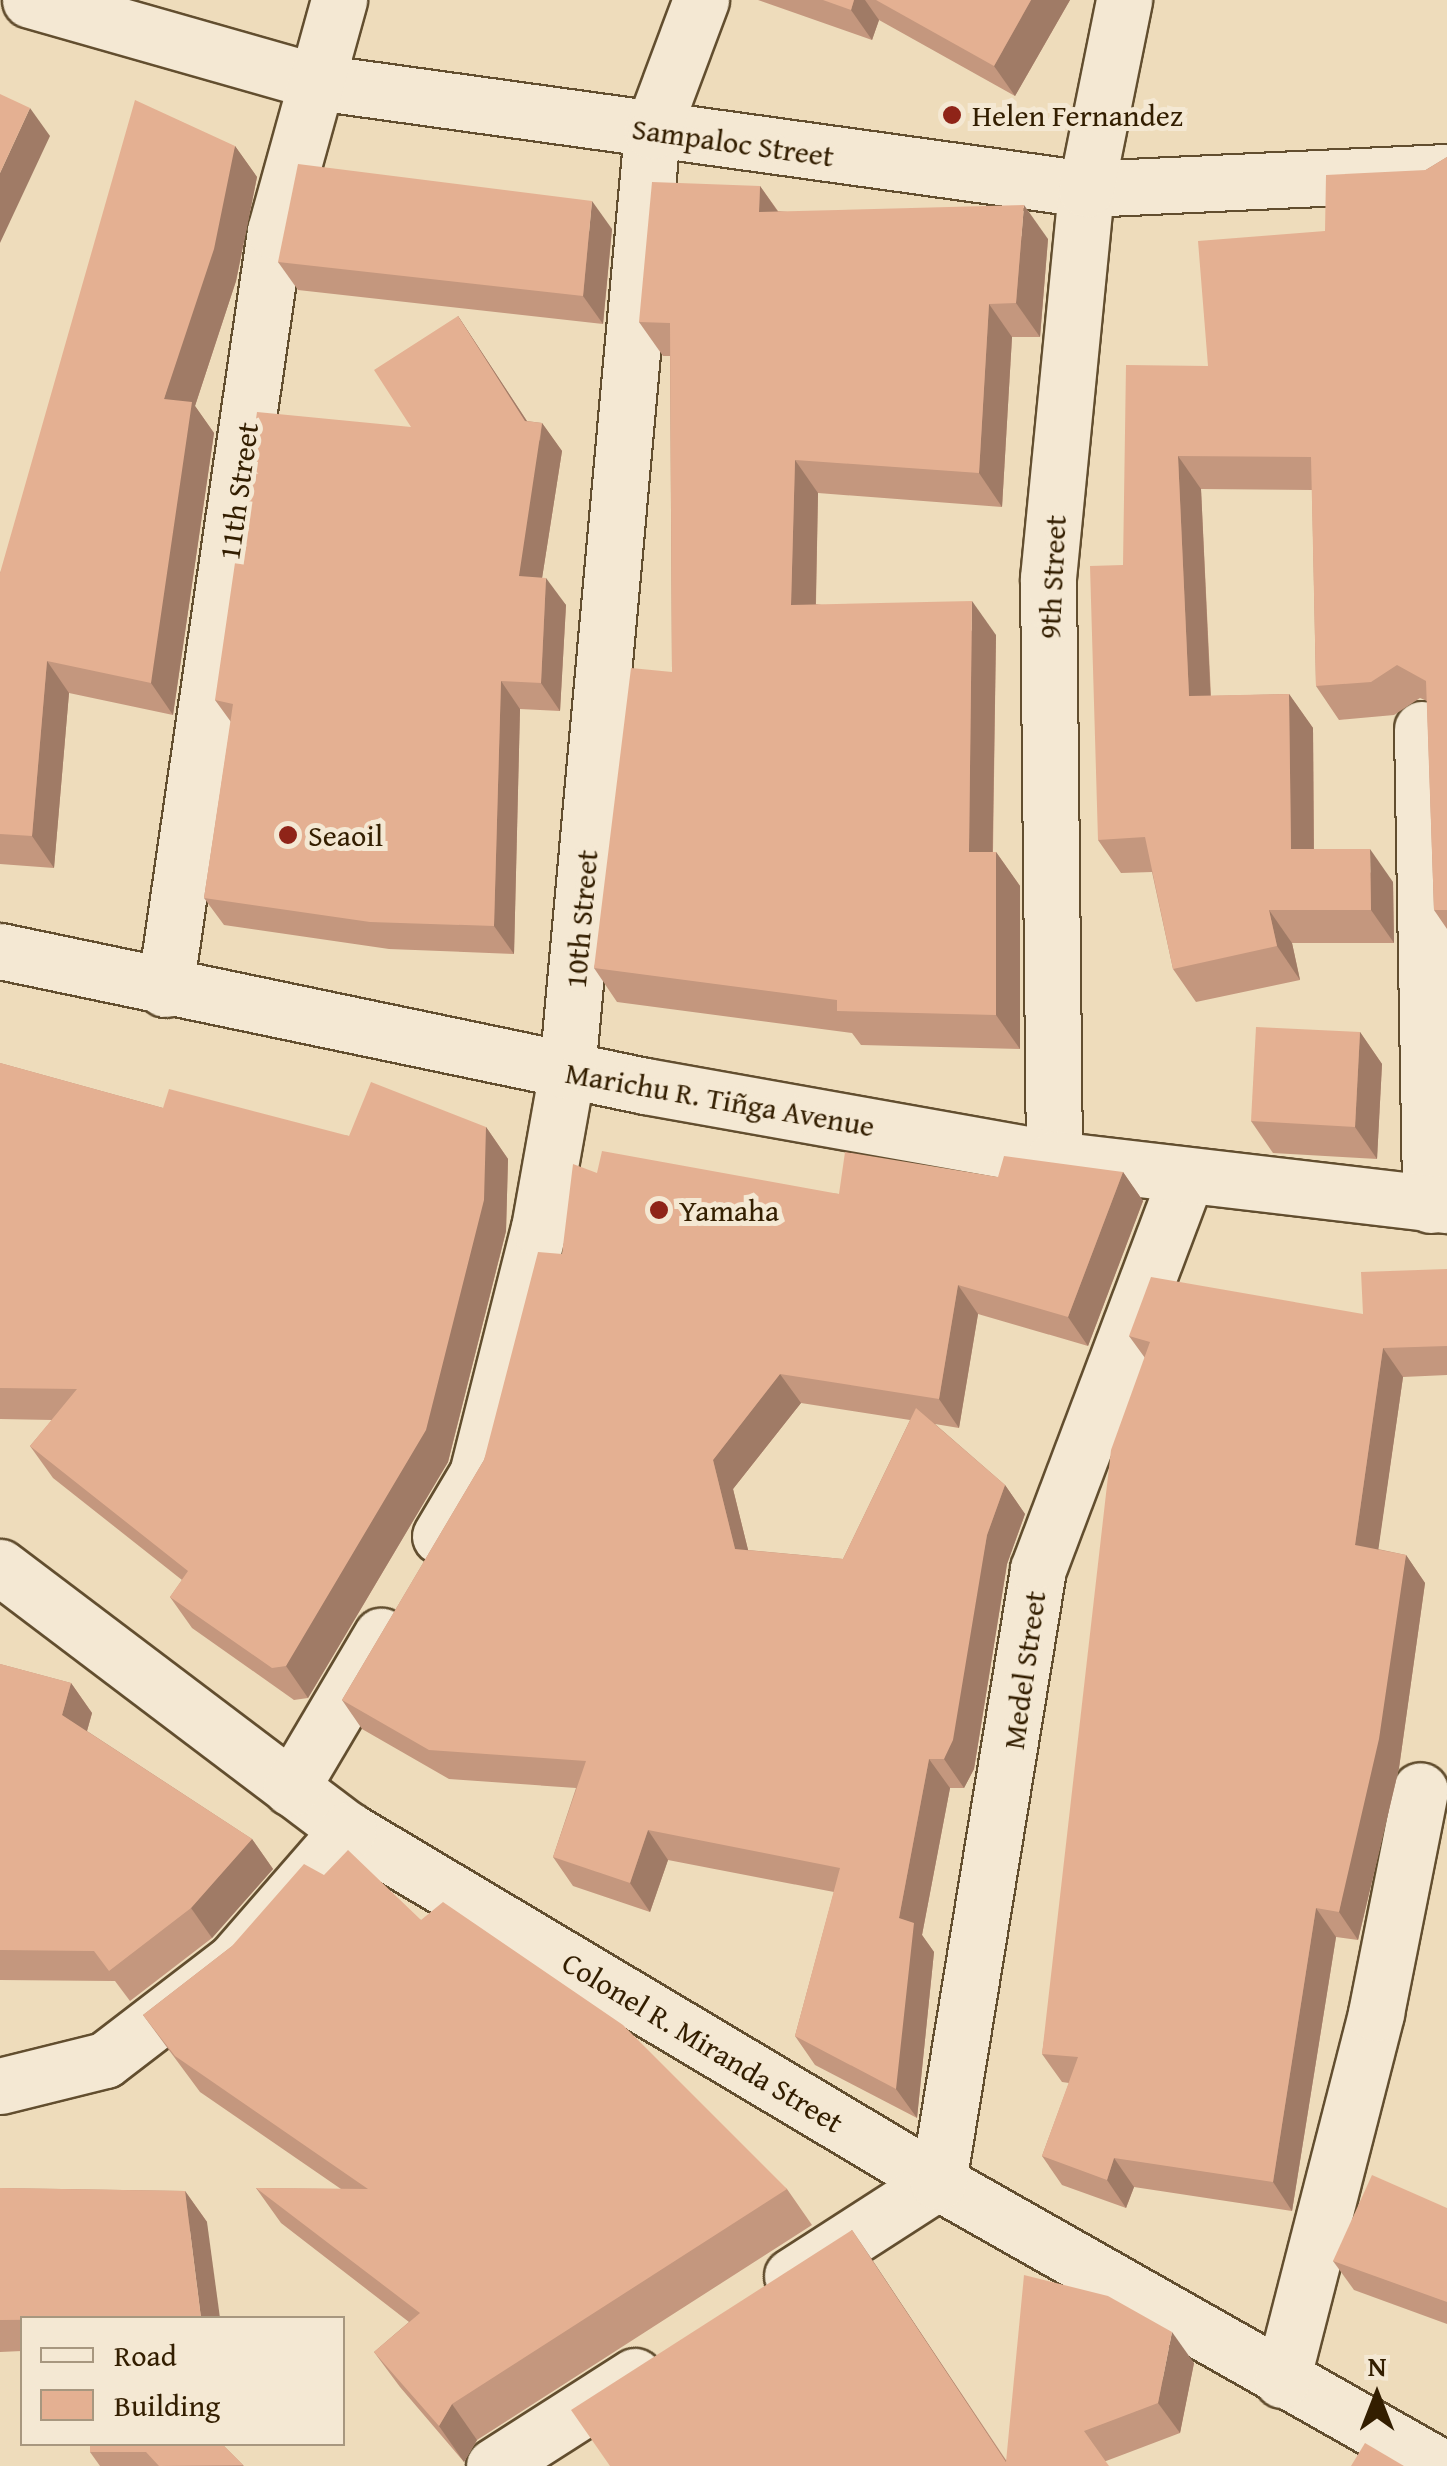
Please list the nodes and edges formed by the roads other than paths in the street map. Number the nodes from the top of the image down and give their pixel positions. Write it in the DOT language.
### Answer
graph roads {
  1 [pos="30,0"];
  2 [pos="339,0"];
  3 [pos="701,0"];
  4 [pos="1124,0"];
  5 [pos="317,82"];
  6 [pos="652,131"];
  7 [pos="1447,172"];
  8 [pos="1086,190"];
  9 [pos="1422,729"];
  10 [pos="0,951"];
  11 [pos="165,989"];
  12 [pos="567,1071"];
  13 [pos="1054,1159"];
  14 [pos="1185,1178"];
  15 [pos="1439,1205"];
  16 [pos="0,1567"];
  17 [pos="291,1788"];
  18 [pos="1420,1790"];
  19 [pos="348,1830"];
  20 [pos="0,2086"];
  21 [pos="938,2182"];
  22 [pos="741,2308"];
  23 [pos="675,2350"];
  24 [pos="1282,2380"];
  25 [pos="494,2466"];
  26 [pos="1439,2466"];
  1 -- 5 [label="street, Sampaloc Street"];
  2 -- 5 [label="street, 11th Street"];
  3 -- 6 [label="street, 10th Street"];
  4 -- 8 [label="street, 9th Street"];
  5 -- 6 [label="street, Sampaloc Street"];
  5 -- 11 [label="street, 11th Street"];
  6 -- 8 [label="street, Sampaloc Street"];
  6 -- 12 [label="street, 10th Street"];
  7 -- 8 [label="street, Sampaloc Street"];
  8 -- 13 [label="street, 9th Street"];
  9 -- 15 [label="street"];
  10 -- 11 [label="street, Marichu R. Tiñga Avenue"];
  11 -- 12 [label="street, Marichu R. Tiñga Avenue"];
  12 -- 13 [label="street, Marichu R. Tiñga Avenue"];
  12 -- 17 [label="street, 10th Street"];
  13 -- 14 [label="street, Marichu R. Tiñga Avenue"];
  14 -- 15 [label="street, Marichu R. Tiñga Avenue"];
  14 -- 21 [label="street, Medel Street"];
  16 -- 17 [label="street, Colonel R. Miranda Street"];
  17 -- 19 [label="street, Colonel R. Miranda Street"];
  18 -- 24 [label="street"];
  19 -- 20 [label="street"];
  19 -- 21 [label="street, Colonel R. Miranda Street"];
  21 -- 22 [label="street"];
  21 -- 24 [label="street, Colonel R. Miranda Street"];
  23 -- 25 [label="street"];
  24 -- 26 [label="street, Colonel R. Miranda Street"];
}
